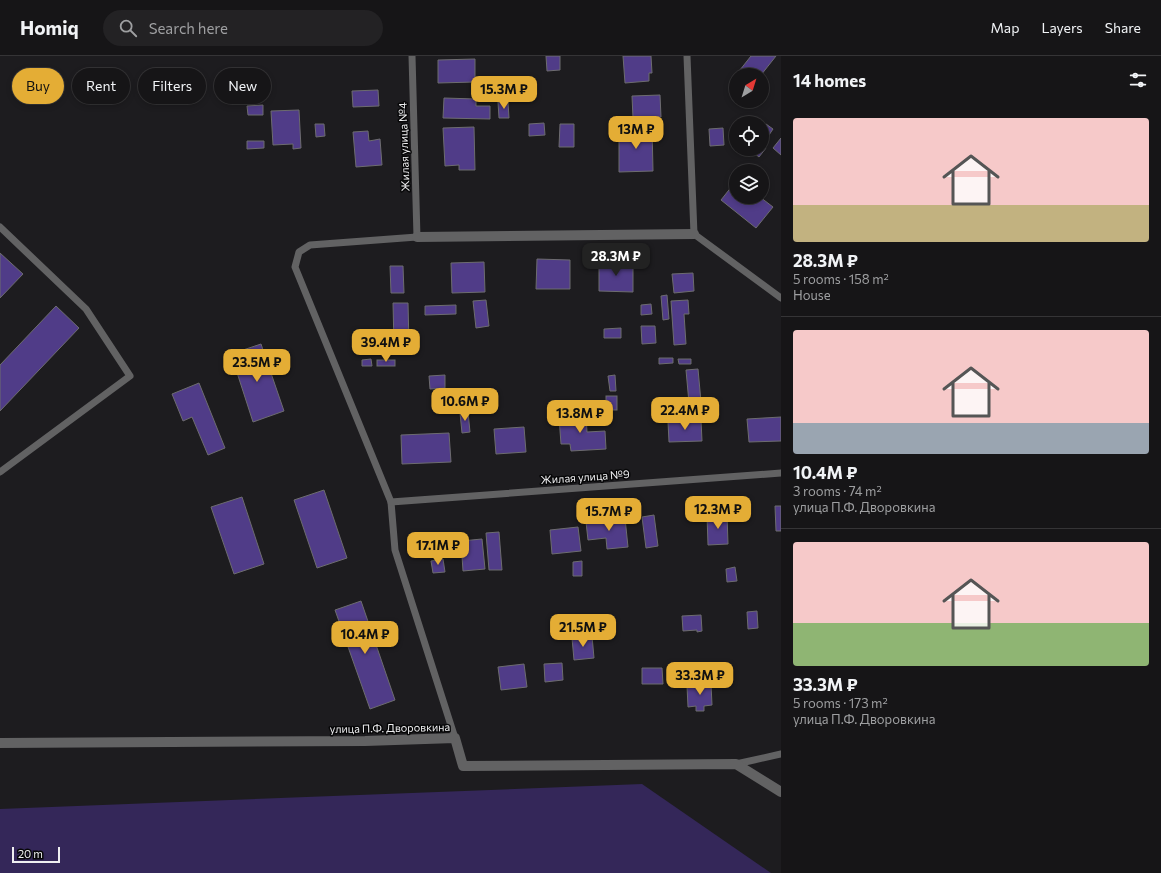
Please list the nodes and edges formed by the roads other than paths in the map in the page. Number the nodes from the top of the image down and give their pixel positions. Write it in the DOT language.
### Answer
graph roads {
  1 [pos="412,56"];
  2 [pos="687,56"];
  3 [pos="0,227"];
  4 [pos="694,234"];
  5 [pos="417,237"];
  6 [pos="781,298"];
  7 [pos="0,472"];
  8 [pos="781,474"];
  9 [pos="391,502"];
  10 [pos="455,738"];
  11 [pos="0,743"];
  12 [pos="781,754"];
  13 [pos="736,764"];
  14 [pos="781,792"];
  1 -- 5 [label="lane, Жилая улица №4"];
  2 -- 4 [label="lane"];
  3 -- 7 [label="lane"];
  4 -- 5 [label="street"];
  4 -- 6 [label="lane"];
  5 -- 9 [label="lane"];
  8 -- 9 [label="lane, Жилая улица №9"];
  9 -- 10 [label="lane"];
  10 -- 11 [label="street, улица П.Ф. Дворовкина"];
  10 -- 13 [label="street, улица П.Ф. Дворовкина"];
  12 -- 13 [label="lane, улица П.Ф. Дворовкина"];
  13 -- 14 [label="street"];
}
